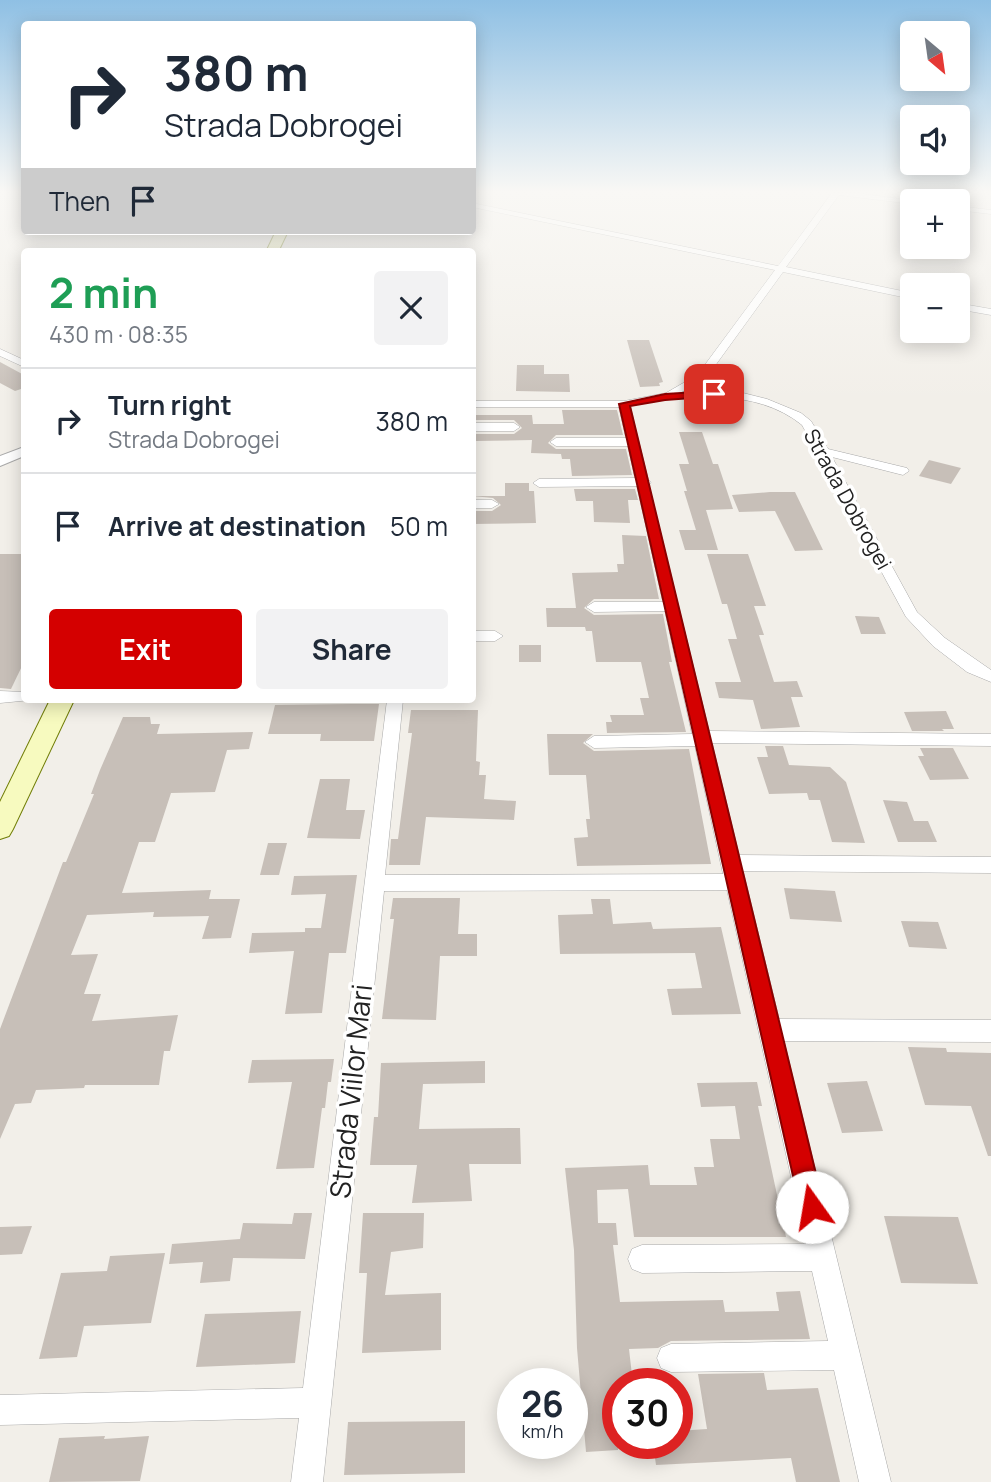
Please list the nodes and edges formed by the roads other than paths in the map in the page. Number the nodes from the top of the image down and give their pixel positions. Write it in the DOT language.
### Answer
graph roads {
  1 [pos="746,262"];
  2 [pos="784,262"];
  3 [pos="779,269"];
  4 [pos="900,294"];
  5 [pos="970,308"];
  6 [pos="991,312"];
  7 [pos="0,352"];
  8 [pos="21,363"];
  9 [pos="665,397"];
  10 [pos="476,404"];
  11 [pos="624,404"];
  12 [pos="476,427"];
  13 [pos="514,427"];
  14 [pos="556,442"];
  15 [pos="634,442"];
  16 [pos="823,451"];
  17 [pos="21,452"];
  18 [pos="0,462"];
  19 [pos="903,471"];
  20 [pos="645,482"];
  21 [pos="539,483"];
  22 [pos="476,504"];
  23 [pos="492,504"];
  24 [pos="673,606"];
  25 [pos="594,607"];
  26 [pos="476,636"];
  27 [pos="495,636"];
  28 [pos="991,677"];
  29 [pos="0,697"];
  30 [pos="21,697"];
  31 [pos="61,703"];
  32 [pos="395,703"];
  33 [pos="704,738"];
  34 [pos="991,740"];
  35 [pos="594,742"];
  36 [pos="0,829"];
  37 [pos="991,865"];
  38 [pos="735,873"];
  39 [pos="373,883"];
  40 [pos="771,1030"];
  41 [pos="991,1031"];
  42 [pos="824,1257"];
  43 [pos="642,1259"];
  44 [pos="846,1355"];
  45 [pos="671,1358"];
  46 [pos="316,1403"];
  47 [pos="0,1410"];
  48 [pos="307,1482"];
  49 [pos="875,1482"];
  1 -- 3 [label="street"];
  2 -- 3 [label="street"];
  3 -- 4 [label="street"];
  3 -- 9 [label="street"];
  5 -- 6 [label="street"];
  7 -- 8 [label="street"];
  9 -- 11 [label="street, Strada Dobrogei"];
  9 -- 16 [label="street, Strada Dobrogei"];
  10 -- 11 [label="street, Strada Dobrogei"];
  11 -- 15 [label="street"];
  12 -- 13 [label="street"];
  14 -- 15 [label="street"];
  15 -- 20 [label="street"];
  16 -- 19 [label="street"];
  16 -- 28 [label="street, Strada Dobrogei"];
  17 -- 18 [label="street"];
  20 -- 21 [label="street"];
  20 -- 24 [label="street"];
  22 -- 23 [label="street"];
  24 -- 25 [label="street"];
  24 -- 33 [label="street"];
  26 -- 27 [label="street"];
  29 -- 30 [label="street"];
  31 -- 36 [label="main road"];
  32 -- 39 [label="street, Strada Viilor Mari"];
  33 -- 34 [label="street"];
  33 -- 35 [label="street"];
  33 -- 38 [label="street"];
  37 -- 38 [label="street"];
  38 -- 39 [label="street"];
  38 -- 40 [label="street"];
  39 -- 46 [label="street, Strada Viilor Mari"];
  40 -- 41 [label="street"];
  40 -- 42 [label="street"];
  42 -- 43 [label="street"];
  42 -- 44 [label="street"];
  44 -- 45 [label="street"];
  44 -- 49 [label="street"];
  46 -- 47 [label="street"];
  46 -- 48 [label="street, Strada Viilor Mari"];
}
